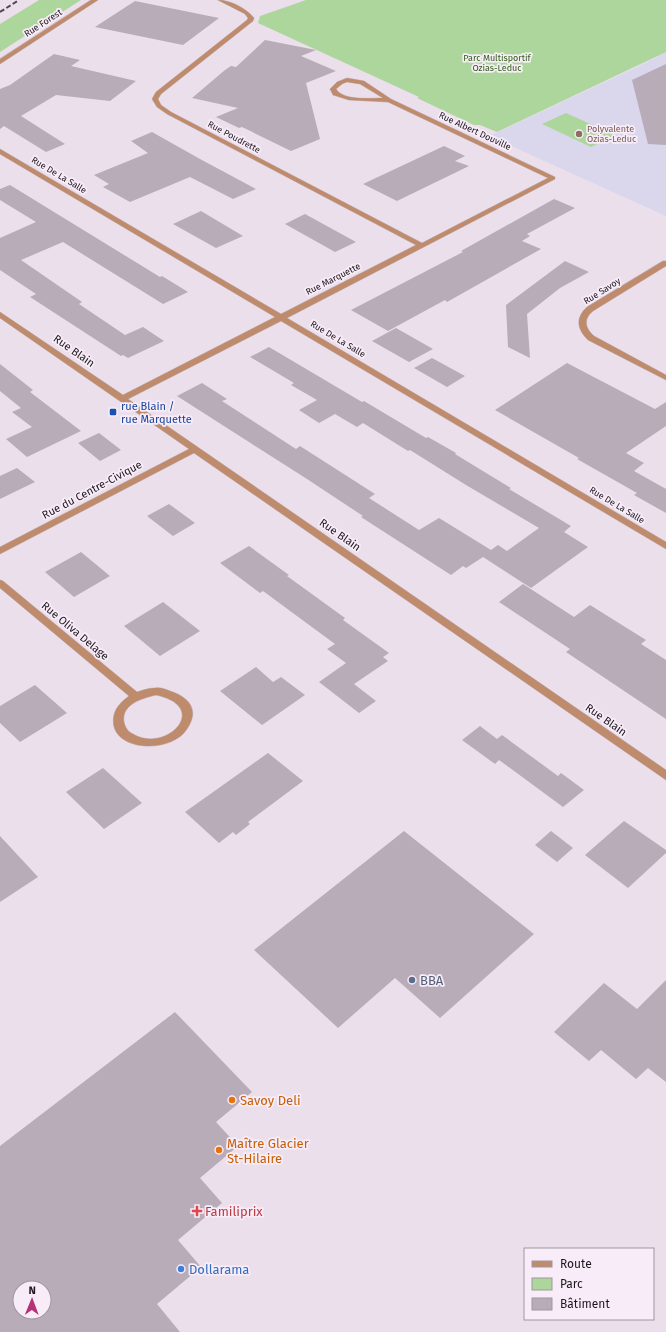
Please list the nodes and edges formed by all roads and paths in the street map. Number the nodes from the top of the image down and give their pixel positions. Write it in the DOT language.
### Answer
graph roads {
  1 [pos="95,0"];
  2 [pos="221,0"];
  3 [pos="0,62"];
  4 [pos="389,100"];
  5 [pos="0,151"];
  6 [pos="554,178"];
  7 [pos="421,245"];
  8 [pos="666,264"];
  9 [pos="0,314"];
  10 [pos="281,317"];
  11 [pos="666,378"];
  12 [pos="122,399"];
  13 [pos="195,449"];
  14 [pos="666,546"];
  15 [pos="0,551"];
  16 [pos="0,583"];
  17 [pos="135,696"];
  18 [pos="666,776"];
  1 -- 3 [label="street, Rue Forest"];
  2 -- 7 [label="street, Rue Poudrette"];
  4 -- 4 [label="street, Rue Albert Douville"];
  4 -- 6 [label="street, Rue Albert Douville"];
  5 -- 10 [label="street, Rue De La Salle"];
  6 -- 7 [label="street, Rue Marquette"];
  7 -- 10 [label="street, Rue Marquette"];
  8 -- 11 [label="street, Rue Savoy"];
  9 -- 12 [label="street, Rue Blain"];
  10 -- 12 [label="street, Rue Marquette"];
  10 -- 14 [label="street, Rue De La Salle"];
  12 -- 13 [label="street, Rue Blain"];
  13 -- 15 [label="street, Rue du Centre-Civique"];
  13 -- 18 [label="street, Rue Blain"];
  16 -- 17 [label="street, Rue Oliva Delage"];
  17 -- 17 [label="street"];
}
